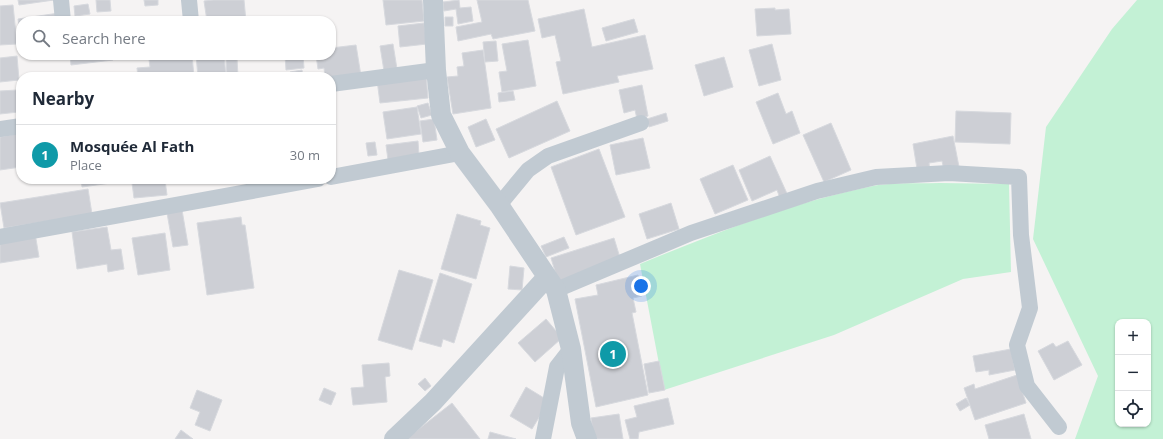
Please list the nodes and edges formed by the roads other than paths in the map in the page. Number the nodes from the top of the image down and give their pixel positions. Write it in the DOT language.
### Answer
graph roads {
  1 [pos="61,0"];
  2 [pos="189,0"];
  3 [pos="433,0"];
  4 [pos="63,16"];
  5 [pos="191,16"];
  6 [pos="436,70"];
  7 [pos="336,83"];
  8 [pos="641,123"];
  9 [pos="16,127"];
  10 [pos="0,129"];
  11 [pos="460,153"];
  12 [pos="336,176"];
  13 [pos="291,184"];
  14 [pos="499,205"];
  15 [pos="0,237"];
  16 [pos="551,283"];
  17 [pos="571,349"];
  18 [pos="1059,427"];
  19 [pos="394,439"];
  20 [pos="543,439"];
  21 [pos="587,439"];
  1 -- 4 [label="street"];
  2 -- 5 [label="street"];
  3 -- 6 [label="street"];
  6 -- 7 [label="street"];
  6 -- 11 [label="street"];
  8 -- 14 [label="street"];
  9 -- 10 [label="street"];
  11 -- 12 [label="street"];
  11 -- 14 [label="street"];
  13 -- 15 [label="street"];
  14 -- 16 [label="street"];
  16 -- 17 [label="street"];
  16 -- 18 [label="street"];
  16 -- 19 [label="street"];
  17 -- 20 [label="street"];
  17 -- 21 [label="street"];
}
